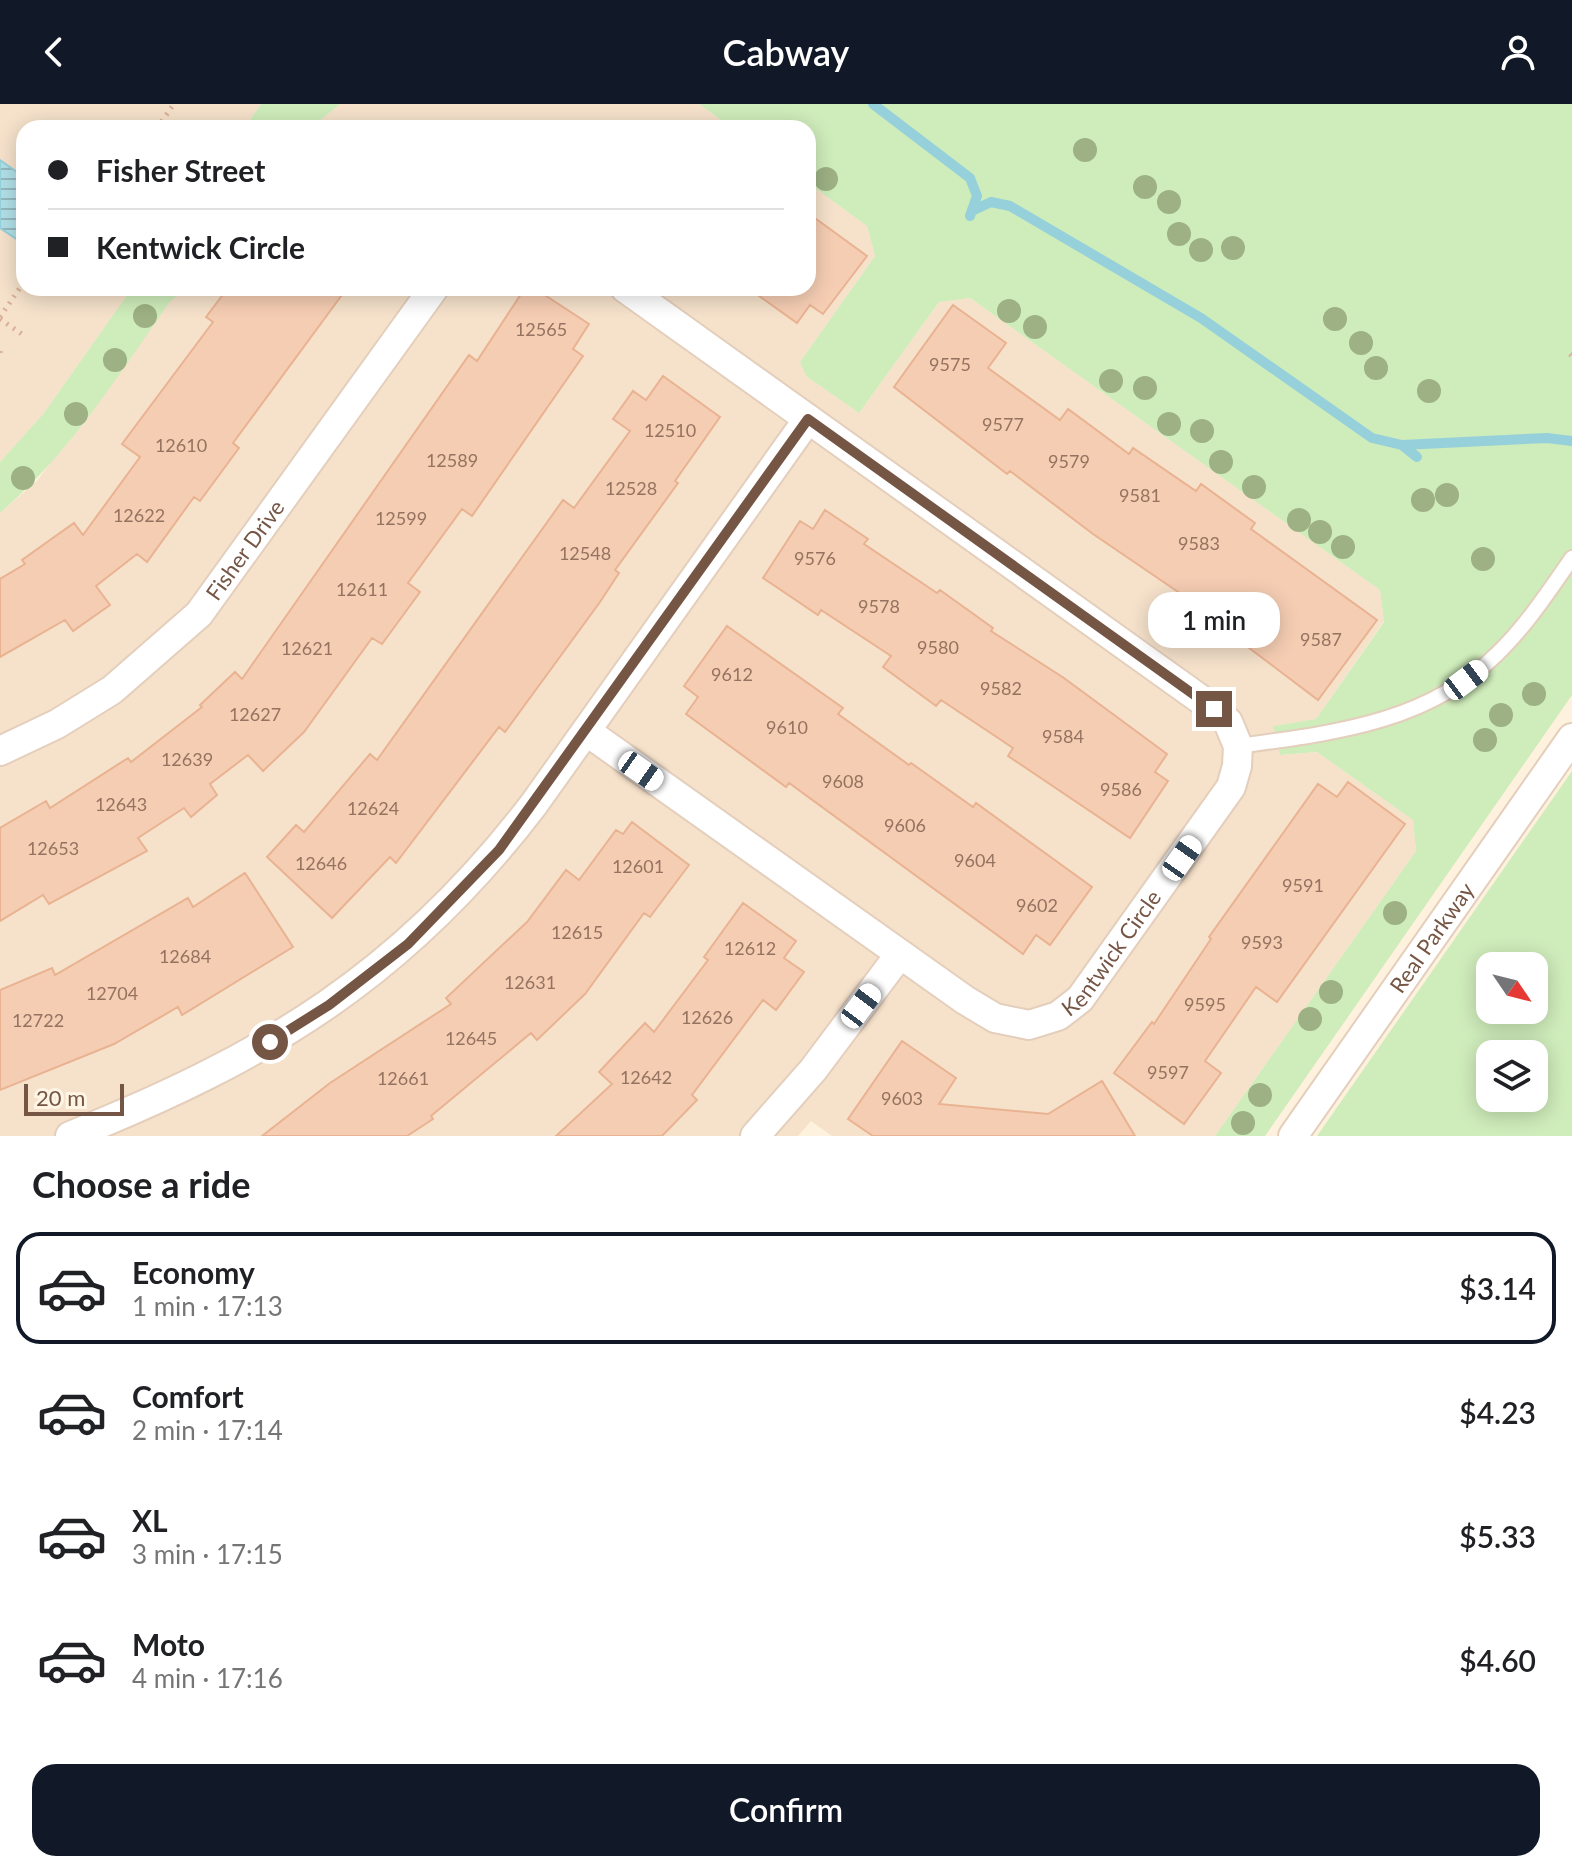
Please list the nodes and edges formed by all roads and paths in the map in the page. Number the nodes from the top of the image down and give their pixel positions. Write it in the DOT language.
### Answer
graph roads {
  1 [pos="16,294"];
  2 [pos="428,296"];
  3 [pos="636,296"];
  4 [pos="0,318"];
  5 [pos="26,337"];
  6 [pos="808,419"];
  7 [pos="1572,558"];
  8 [pos="586,731"];
  9 [pos="1572,738"];
  10 [pos="1238,746"];
  11 [pos="0,751"];
  12 [pos="900,954"];
  13 [pos="70,1136"];
  14 [pos="755,1136"];
  15 [pos="1293,1136"];
  1 -- 4 [label="path"];
  2 -- 11 [label="street, Fisher Drive"];
  3 -- 6 [label="street"];
  4 -- 5 [label="path"];
  6 -- 8 [label="street"];
  6 -- 10 [label="street"];
  7 -- 10 [label="lane"];
  8 -- 12 [label="street, Kentwick Circle"];
  8 -- 13 [label="street"];
  9 -- 15 [label="street, Real Parkway"];
  10 -- 12 [label="street, Kentwick Circle"];
  12 -- 14 [label="street"];
}
